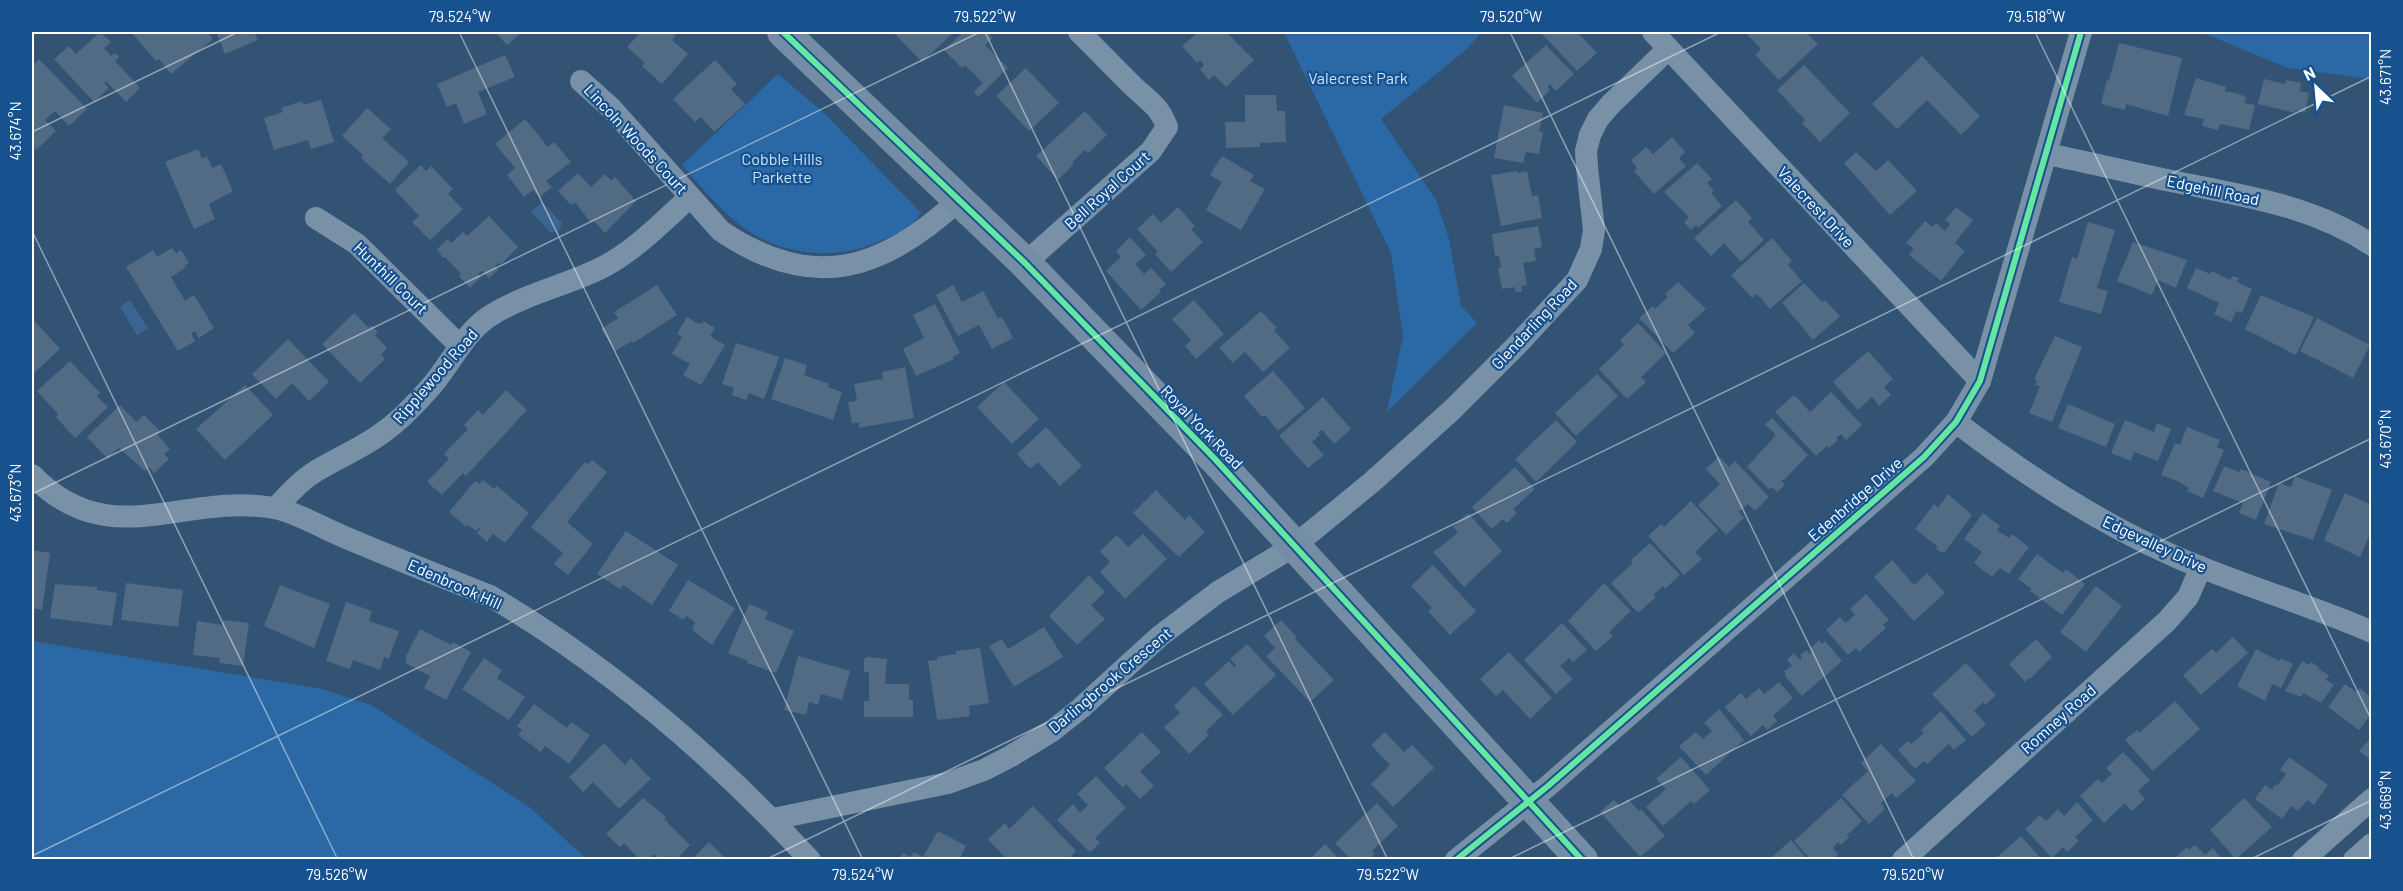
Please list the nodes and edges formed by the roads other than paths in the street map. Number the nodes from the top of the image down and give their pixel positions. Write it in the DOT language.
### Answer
graph roads {
  1 [pos="783,32"];
  2 [pos="1079,32"];
  3 [pos="1653,32"];
  4 [pos="2081,32"];
  5 [pos="1668,49"];
  6 [pos="581,81"];
  7 [pos="2047,154"];
  8 [pos="690,198"];
  9 [pos="959,200"];
  10 [pos="316,218"];
  11 [pos="2372,245"];
  12 [pos="1025,263"];
  13 [pos="459,345"];
  14 [pos="1980,381"];
  15 [pos="1956,422"];
  16 [pos="32,476"];
  17 [pos="276,508"];
  18 [pos="1294,546"];
  19 [pos="2201,567"];
  20 [pos="2372,632"];
  21 [pos="2372,799"];
  22 [pos="1527,802"];
  23 [pos="773,819"];
  24 [pos="2372,844"];
  25 [pos="810,860"];
  26 [pos="1455,860"];
  27 [pos="1582,860"];
  28 [pos="1903,860"];
  29 [pos="2303,860"];
  30 [pos="2354,860"];
  1 -- 9 [label="main road, Royal York Road"];
  2 -- 12 [label="street, Bell Royal Court"];
  3 -- 5 [label="street, Valecrest Drive"];
  4 -- 7 [label="street, Edenbridge Drive"];
  5 -- 14 [label="street, Valecrest Drive"];
  5 -- 18 [label="street, Glendarling Road"];
  6 -- 8 [label="street, Lincoln Woods Court"];
  7 -- 11 [label="street, Edgehill Road"];
  7 -- 14 [label="street, Edenbridge Drive"];
  8 -- 9 [label="street, Lincoln Woods Court"];
  8 -- 13 [label="street, Ripplewood Road"];
  9 -- 12 [label="main road, Royal York Road"];
  10 -- 13 [label="street, Hunthill Court"];
  12 -- 18 [label="main road, Royal York Road"];
  13 -- 17 [label="street, Ripplewood Road"];
  14 -- 15 [label="street, Edenbridge Drive"];
  15 -- 19 [label="street, Edgevalley Drive"];
  15 -- 22 [label="street, Edenbridge Drive"];
  16 -- 17 [label="street, Edenbrook Hill"];
  17 -- 23 [label="street, Edenbrook Hill"];
  18 -- 22 [label="main road, Royal York Road"];
  18 -- 23 [label="street, Darlingbrook Crescent"];
  19 -- 20 [label="street, Edgevalley Drive"];
  19 -- 28 [label="street, Romney Road"];
  21 -- 29 [label="street"];
  22 -- 26 [label="street, Edenbridge Drive"];
  22 -- 27 [label="main road, Royal York Road"];
  23 -- 25 [label="street, Edenbrook Hill"];
  24 -- 30 [label="street"];
}
